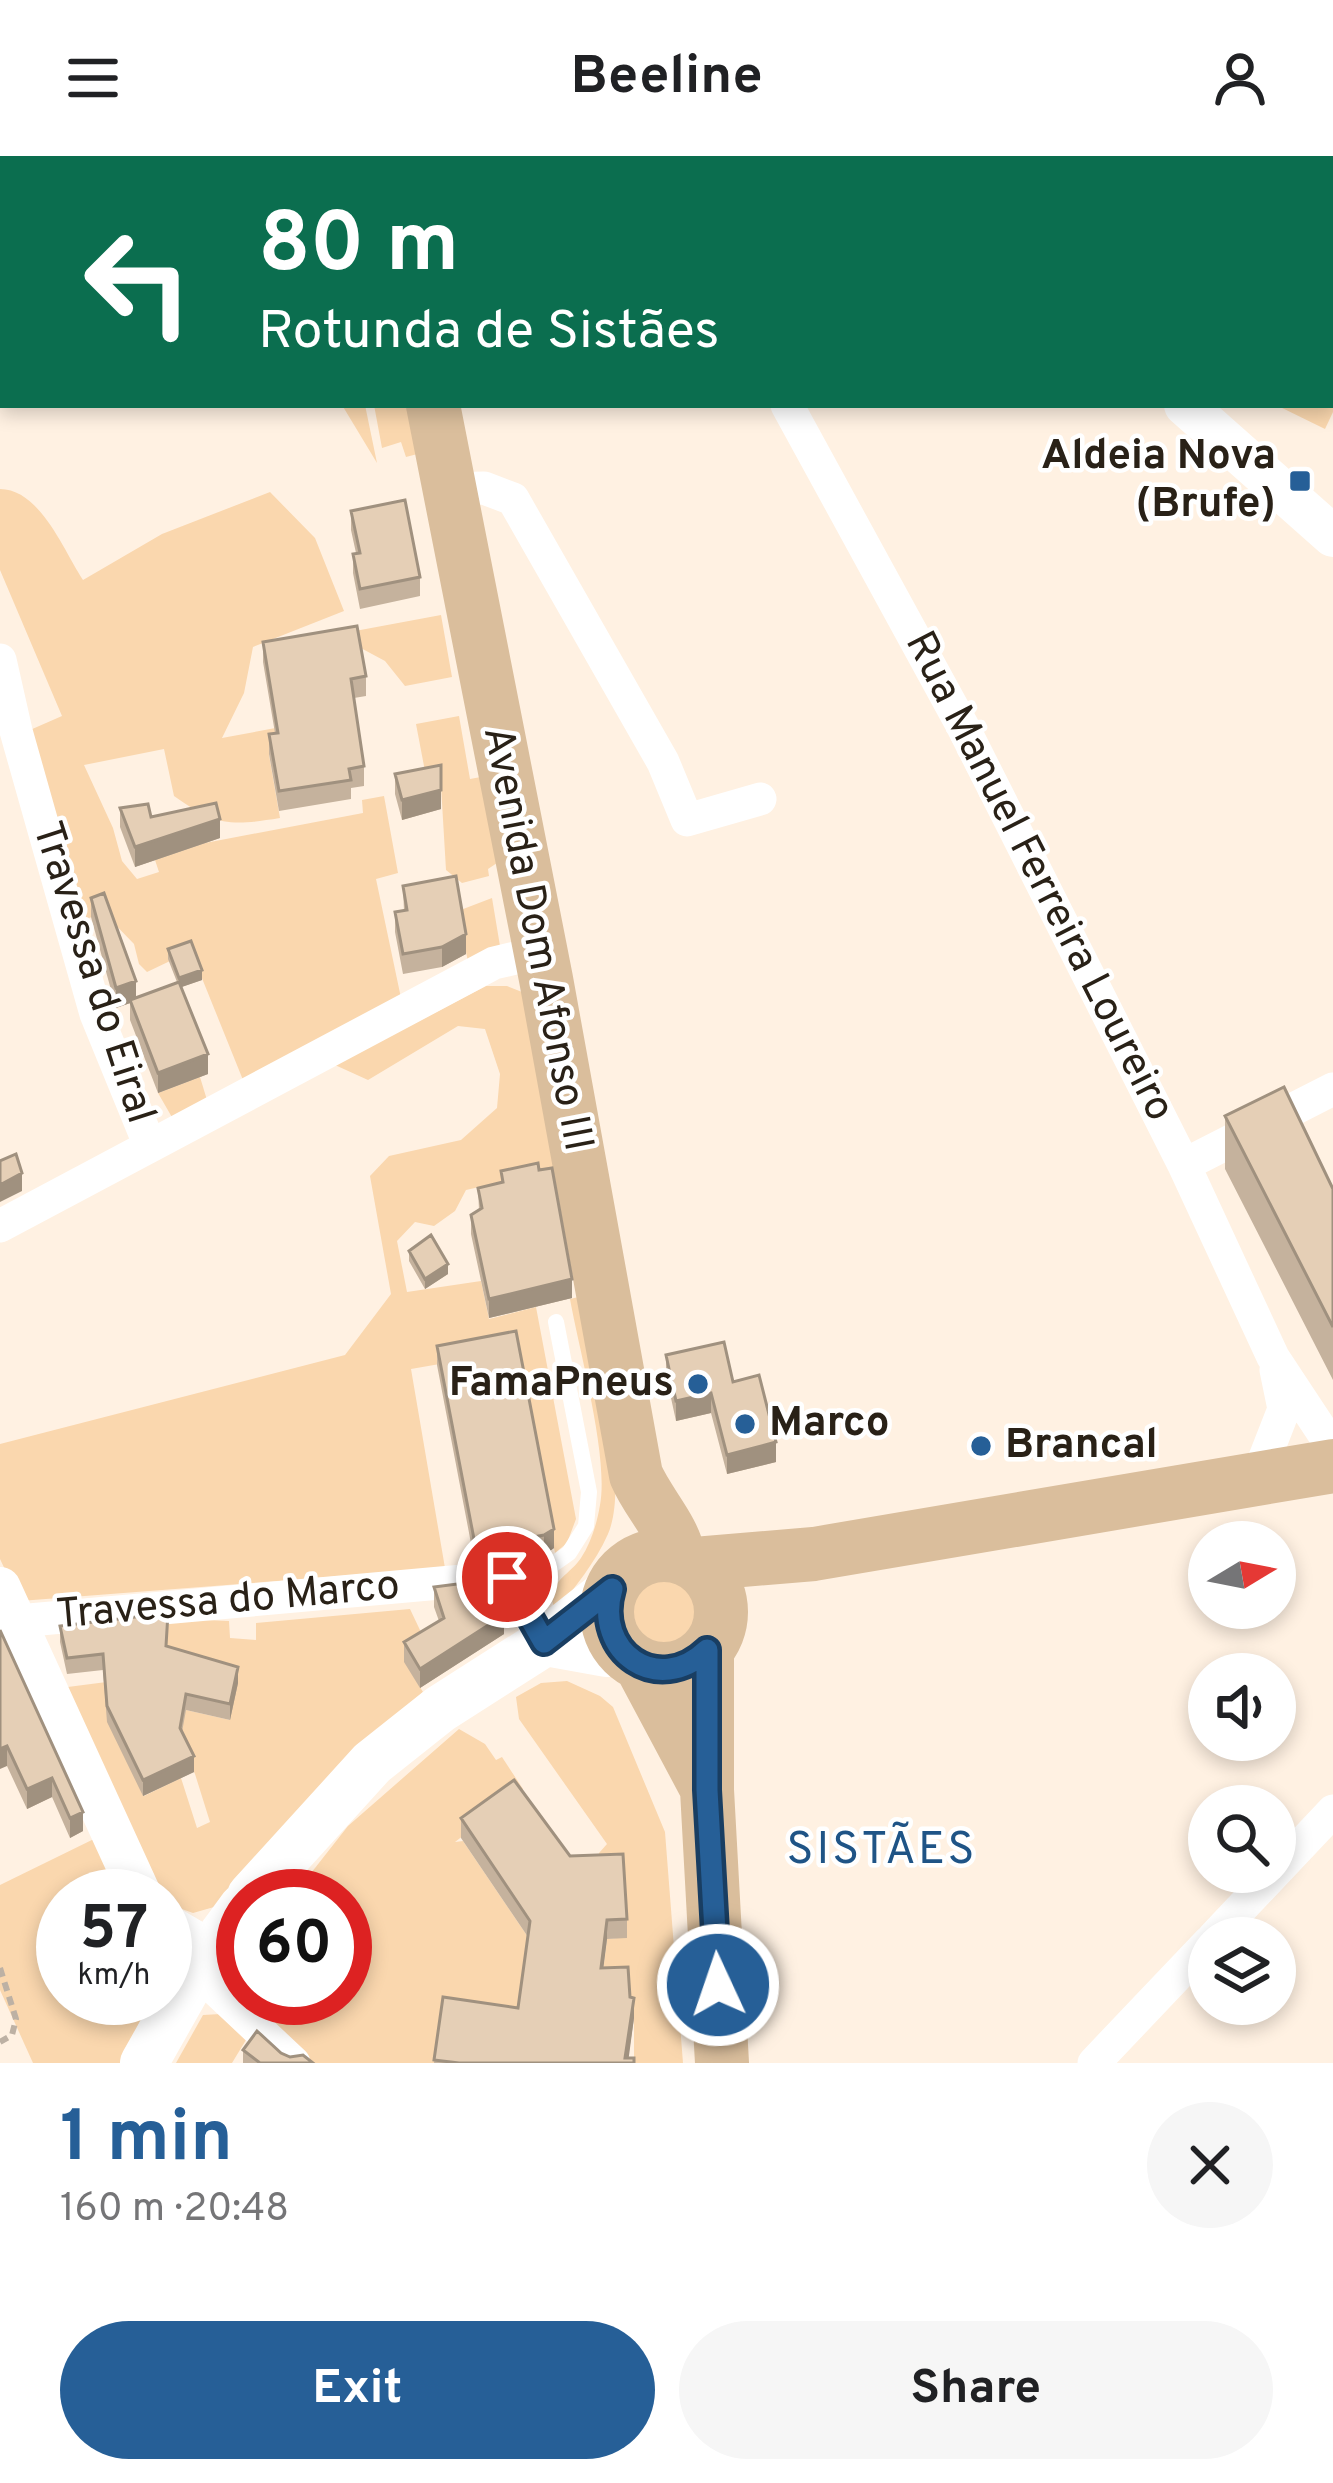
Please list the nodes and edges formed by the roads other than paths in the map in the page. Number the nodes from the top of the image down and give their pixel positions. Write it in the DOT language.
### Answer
graph roads {
  1 [pos="434,408"];
  2 [pos="789,408"];
  3 [pos="1188,408"];
  4 [pos="448,489"];
  5 [pos="1333,536"];
  6 [pos="0,660"];
  7 [pos="760,799"];
  8 [pos="541,952"];
  9 [pos="1333,1089"];
  10 [pos="150,1146"];
  11 [pos="1184,1165"];
  12 [pos="0,1226"];
  13 [pos="556,1322"];
  14 [pos="1274,1357"];
  15 [pos="1333,1448"];
  16 [pos="1333,1466"];
  17 [pos="636,1474"];
  18 [pos="1257,1478"];
  19 [pos="814,1554"];
  20 [pos="687,1560"];
  21 [pos="507,1577"];
  22 [pos="618,1580"];
  23 [pos="9,1604"];
  24 [pos="713,1641"];
  25 [pos="544,1642"];
  26 [pos="632,1658"];
  27 [pos="707,1790"];
  28 [pos="1333,1810"];
  29 [pos="129,1869"];
  30 [pos="276,1869"];
  31 [pos="1233,1917"];
  32 [pos="216,1939"];
  33 [pos="1188,1964"];
  34 [pos="192,1967"];
  35 [pos="192,1974"];
  36 [pos="163,2025"];
  37 [pos="144,2063"];
  38 [pos="294,2063"];
  39 [pos="722,2063"];
  40 [pos="1094,2063"];
  1 -- 4 [label="main road, Avenida Dom Afonso III"];
  2 -- 11 [label="street, Rua Manuel Ferreira Loureiro"];
  3 -- 5 [label="street"];
  4 -- 7 [label="street"];
  4 -- 8 [label="main road, Avenida Dom Afonso III"];
  6 -- 10 [label="street, Travessa do Eiral"];
  8 -- 10 [label="street, Travessa do Eiral"];
  8 -- 17 [label="main road, Avenida Dom Afonso III"];
  9 -- 11 [label="street"];
  10 -- 12 [label="street, Travessa do Eiral"];
  11 -- 14 [label="street, Rua Manuel Ferreira Loureiro"];
  13 -- 21 [label="lane"];
  14 -- 15 [label="street, Rua Manuel Ferreira Loureiro"];
  14 -- 18 [label="street, Rua Manuel Ferreira Loureiro"];
  16 -- 18 [label="main road"];
  17 -- 20 [label="main road, Avenida Dom Afonso III"];
  17 -- 22 [label="main road, Avenida Dom Afonso III"];
  18 -- 19 [label="main road"];
  19 -- 20 [label="main road"];
  19 -- 24 [label="main road"];
  20 -- 22 [label="main road"];
  20 -- 24 [label="main road"];
  21 -- 23 [label="street, Travessa do Marco"];
  21 -- 25 [label="street"];
  22 -- 25 [label="main road"];
  22 -- 26 [label="main road"];
  23 -- 29 [label="street"];
  24 -- 26 [label="main road"];
  24 -- 27 [label="main road"];
  25 -- 26 [label="main road"];
  25 -- 30 [label="main road"];
  26 -- 27 [label="main road"];
  27 -- 39 [label="main road"];
  28 -- 31 [label="street"];
  32 -- 34 [label="main road"];
  33 -- 40 [label="street"];
  35 -- 38 [label="street"];
  36 -- 37 [label="main road"];
}
